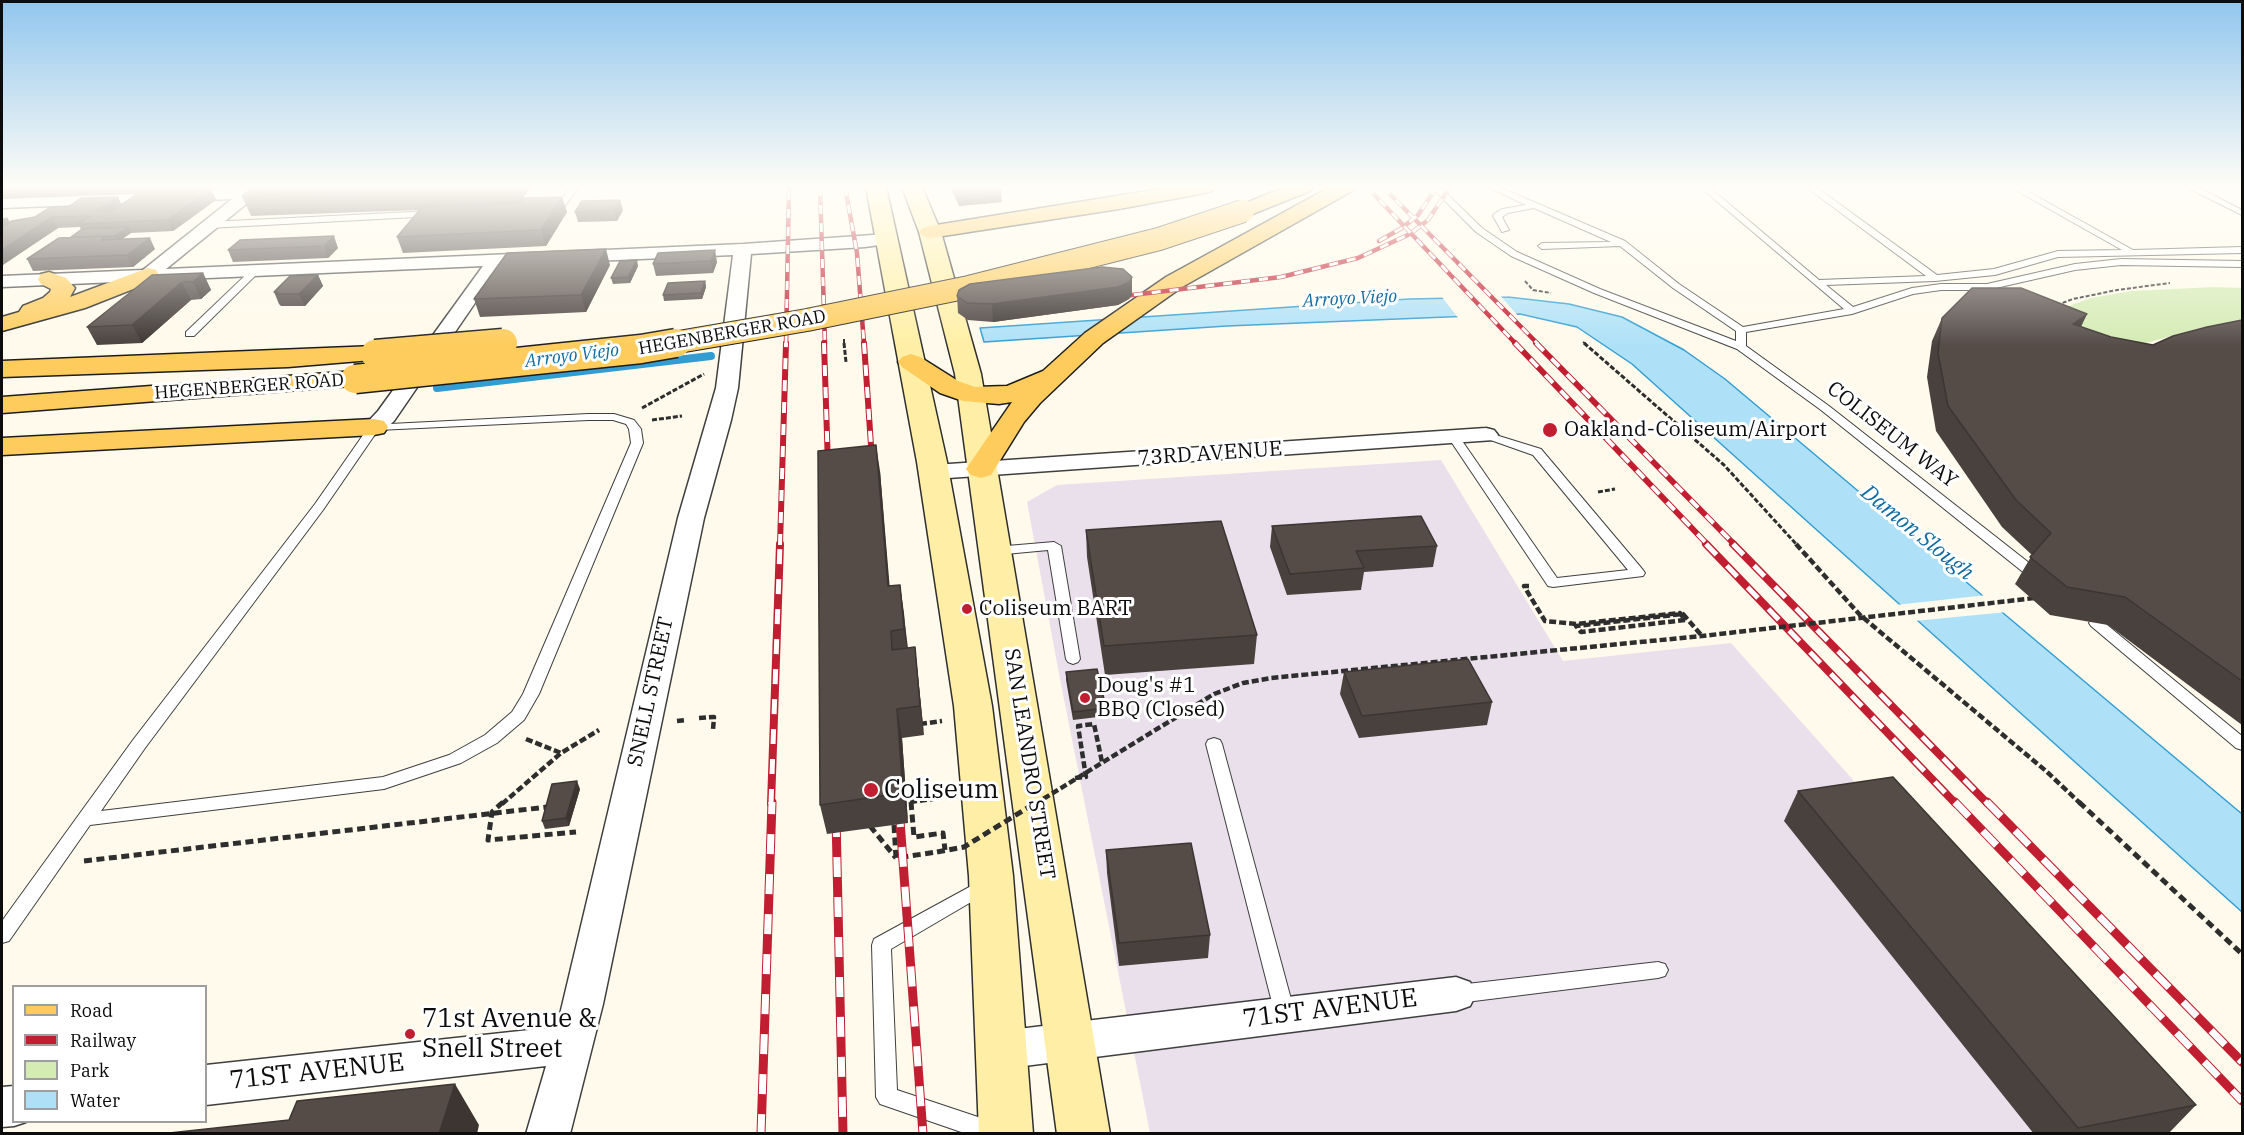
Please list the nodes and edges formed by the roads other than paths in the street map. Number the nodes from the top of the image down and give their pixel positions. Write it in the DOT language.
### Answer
graph roads {
  1 [pos="887,239"];
  2 [pos="191,240"];
  3 [pos="876,240"];
  4 [pos="932,240"];
  5 [pos="1088,240"];
  6 [pos="1155,240"];
  7 [pos="1250,240"];
  8 [pos="1494,240"];
  9 [pos="1615,240"];
  10 [pos="1767,240"];
  11 [pos="1883,240"];
  12 [pos="2111,240"];
  13 [pos="1622,243"];
  14 [pos="804,246"];
  15 [pos="1542,246"];
  16 [pos="2242,250"];
  17 [pos="2131,251"];
  18 [pos="496,260"];
  19 [pos="741,263"];
  20 [pos="2242,264"];
  21 [pos="256,270"];
  22 [pos="148,275"];
  23 [pos="1935,278"];
  24 [pos="49,279"];
  25 [pos="2,282"];
  26 [pos="1818,283"];
  27 [pos="1852,311"];
  28 [pos="2,323"];
  29 [pos="655,324"];
  30 [pos="613,330"];
  31 [pos="1742,330"];
  32 [pos="190,334"];
  33 [pos="1741,347"];
  34 [pos="911,363"];
  35 [pos="2,369"];
  36 [pos="1059,369"];
  37 [pos="972,395"];
  38 [pos="2,405"];
  39 [pos="374,427"];
  40 [pos="1486,435"];
  41 [pos="1454,437"];
  42 [pos="2,447"];
  43 [pos="981,469"];
  44 [pos="934,472"];
  45 [pos="995,551"];
  46 [pos="2028,569"];
  47 [pos="2096,623"];
  48 [pos="1073,659"];
  49 [pos="1214,744"];
  50 [pos="2242,744"];
  51 [pos="85,819"];
  52 [pos="991,882"];
  53 [pos="2,935"];
  54 [pos="1658,970"];
  55 [pos="1456,994"];
  56 [pos="1285,1014"];
  57 [pos="1071,1042"];
  58 [pos="571,1044"];
  59 [pos="1001,1050"];
  60 [pos="207,1085"];
  61 [pos="549,1134"];
  62 [pos="1000,1134"];
  63 [pos="1006,1134"];
  64 [pos="1084,1134"];
  1 -- 34 [label="main road"];
  2 -- 22 [label="street"];
  3 -- 14 [label="street"];
  4 -- 37 [label="main road, SAN LEANDRO STREET"];
  5 -- 29 [label="main road, HEGENBERGER ROAD"];
  6 -- 38 [label="main road, HEGENBERGER ROAD, bridge"];
  7 -- 36 [label="main road"];
  8 -- 33 [label="lane, COLISEUM WAY"];
  9 -- 13 [label="lane"];
  10 -- 26 [label="lane"];
  11 -- 23 [label="lane"];
  12 -- 17 [label="lane"];
  13 -- 15 [label="lane"];
  13 -- 31 [label="lane"];
  14 -- 19 [label="street"];
  14 -- 19 [label="street"];
  16 -- 17 [label="lane"];
  17 -- 23 [label="lane"];
  18 -- 19 [label="street"];
  18 -- 21 [label="street"];
  18 -- 39 [label="street"];
  19 -- 58 [label="street, SNELL STREET"];
  20 -- 27 [label="lane"];
  21 -- 22 [label="street"];
  21 -- 32 [label="lane"];
  22 -- 24 [label="street"];
  22 -- 28 [label="main road"];
  23 -- 26 [label="lane"];
  24 -- 25 [label="street"];
  24 -- 28 [label="main road"];
  26 -- 27 [label="lane"];
  27 -- 31 [label="lane"];
  30 -- 35 [label="main road, HEGENBERGER ROAD, bridge"];
  31 -- 33 [label="lane"];
  33 -- 46 [label="lane, COLISEUM WAY"];
  34 -- 37 [label="main road"];
  34 -- 44 [label="main road"];
  36 -- 37 [label="main road"];
  36 -- 43 [label="main road"];
  37 -- 43 [label="main road, SAN LEANDRO STREET"];
  39 -- 42 [label="main road"];
  39 -- 51 [label="lane"];
  39 -- 51 [label="lane"];
  40 -- 41 [label="street, 73RD AVENUE"];
  40 -- 41 [label="lane"];
  41 -- 43 [label="street, 73RD AVENUE"];
  43 -- 44 [label="street, 73RD AVENUE"];
  43 -- 45 [label="main road, SAN LEANDRO STREET"];
  44 -- 52 [label="main road"];
  45 -- 48 [label="lane"];
  45 -- 57 [label="main road, SAN LEANDRO STREET"];
  47 -- 50 [label="lane"];
  49 -- 56 [label="lane"];
  51 -- 53 [label="lane"];
  52 -- 59 [label="main road"];
  52 -- 62 [label="lane"];
  54 -- 55 [label="lane, 71ST AVENUE"];
  55 -- 56 [label="street, 71ST AVENUE"];
  56 -- 57 [label="street, 71ST AVENUE"];
  57 -- 59 [label="street, 71ST AVENUE"];
  57 -- 64 [label="main road, SAN LEANDRO STREET"];
  58 -- 60 [label="street, 71ST AVENUE"];
  58 -- 61 [label="street, SNELL STREET"];
  59 -- 63 [label="main road"];
}
